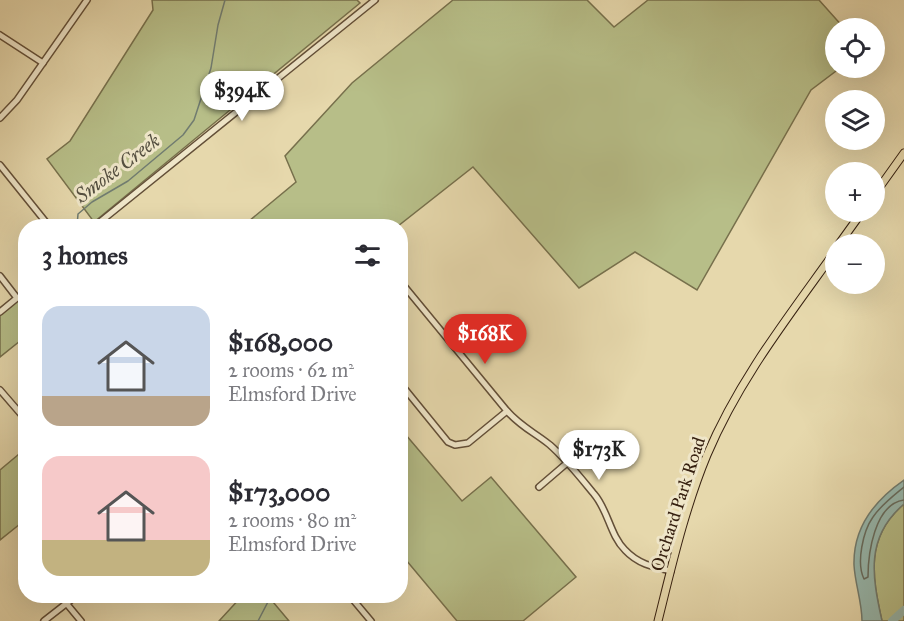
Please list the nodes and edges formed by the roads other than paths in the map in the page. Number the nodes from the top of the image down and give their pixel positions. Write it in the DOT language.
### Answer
graph roads {
  1 [pos="87,0"];
  2 [pos="375,0"];
  3 [pos="0,35"];
  4 [pos="43,63"];
  5 [pos="0,118"];
  6 [pos="904,153"];
  7 [pos="0,165"];
  8 [pos="7,174"];
  9 [pos="0,180"];
  10 [pos="885,180"];
  11 [pos="43,219"];
  12 [pos="104,219"];
  13 [pos="825,265"];
  14 [pos="0,276"];
  15 [pos="408,291"];
  16 [pos="0,312"];
  17 [pos="0,390"];
  18 [pos="408,393"];
  19 [pos="3,398"];
  20 [pos="507,411"];
  21 [pos="18,412"];
  22 [pos="567,463"];
  23 [pos="539,487"];
  24 [pos="671,571"];
  25 [pos="66,603"];
  26 [pos="356,603"];
  27 [pos="44,621"];
  28 [pos="81,621"];
  29 [pos="371,621"];
  30 [pos="658,621"];
  1 -- 4 [label="street"];
  2 -- 12 [label="street"];
  3 -- 4 [label="street"];
  4 -- 5 [label="street"];
  6 -- 10 [label="main road"];
  7 -- 8 [label="street"];
  8 -- 9 [label="street"];
  8 -- 11 [label="street"];
  13 -- 24 [label="main road, Orchard Park Road"];
  14 -- 16 [label="street"];
  15 -- 20 [label="street"];
  17 -- 19 [label="street"];
  18 -- 20 [label="street"];
  19 -- 21 [label="street"];
  20 -- 22 [label="street"];
  22 -- 23 [label="street"];
  22 -- 24 [label="street"];
  24 -- 30 [label="main road, Orchard Park Road"];
  25 -- 27 [label="street"];
  25 -- 28 [label="street"];
  26 -- 29 [label="street"];
}
